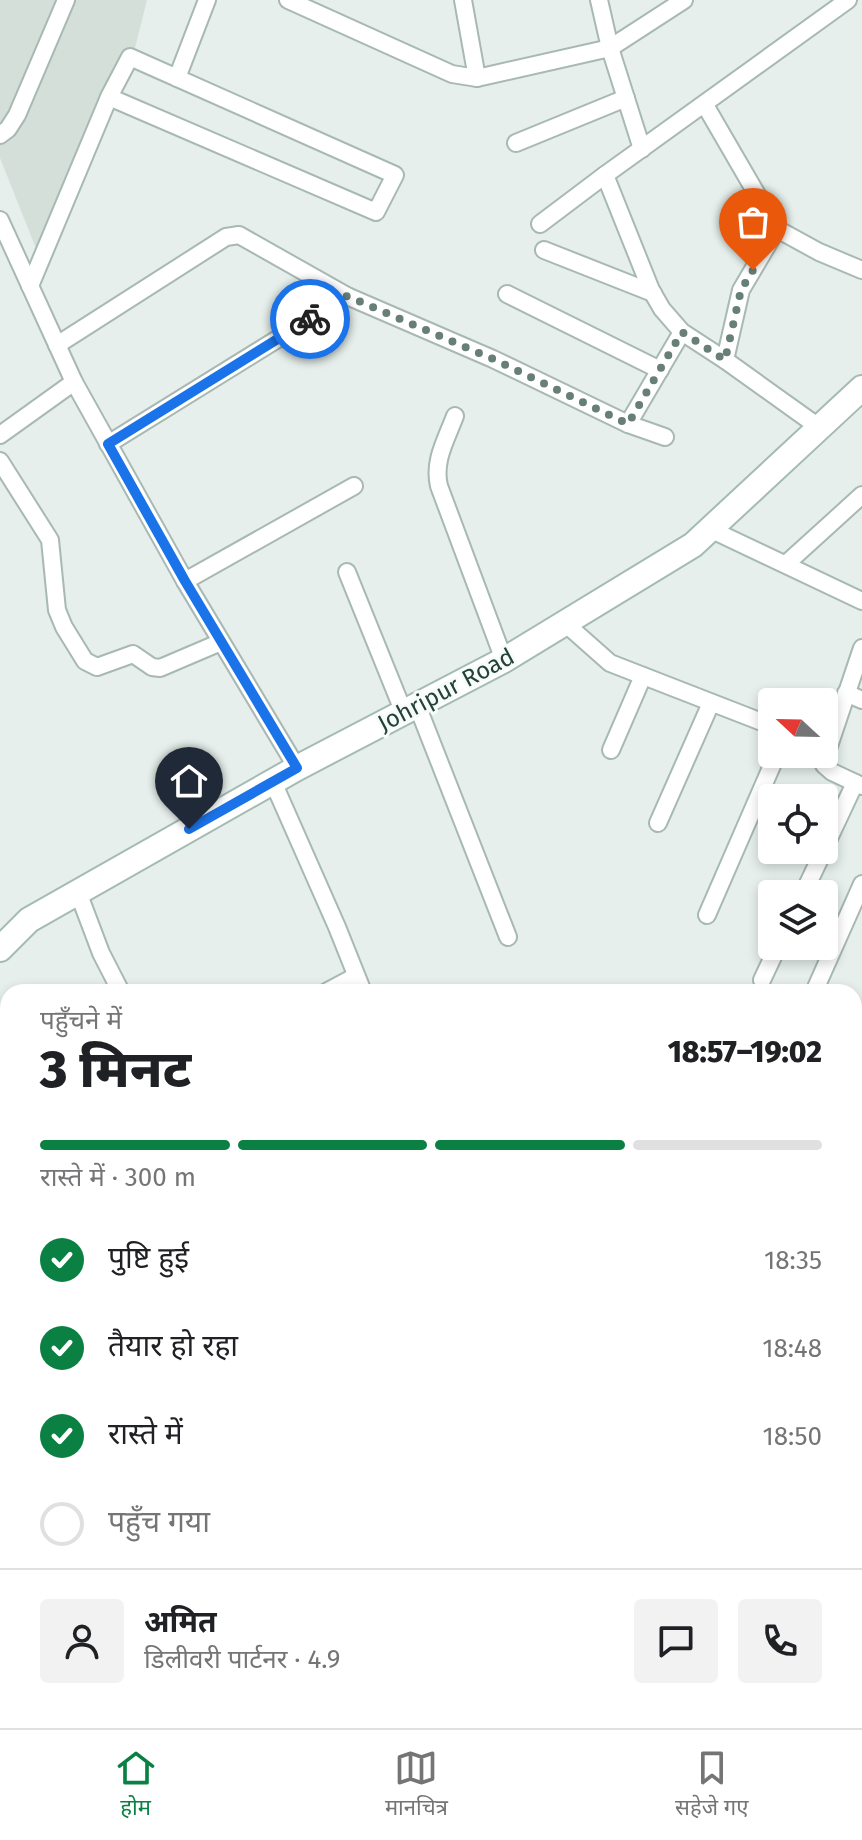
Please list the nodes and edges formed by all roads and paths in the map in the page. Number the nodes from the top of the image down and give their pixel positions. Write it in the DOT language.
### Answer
graph roads {
  1 [pos="66,0"];
  2 [pos="207,0"];
  3 [pos="288,0"];
  4 [pos="463,0"];
  5 [pos="599,0"];
  6 [pos="684,0"];
  7 [pos="848,0"];
  8 [pos="610,48"];
  9 [pos="177,78"];
  10 [pos="477,78"];
  11 [pos="109,97"];
  12 [pos="626,98"];
  13 [pos="705,105"];
  14 [pos="0,135"];
  15 [pos="516,143"];
  16 [pos="642,149"];
  17 [pos="605,175"];
  18 [pos="0,220"];
  19 [pos="540,224"];
  20 [pos="777,229"];
  21 [pos="544,250"];
  22 [pos="862,270"];
  23 [pos="30,286"];
  24 [pos="653,293"];
  25 [pos="507,294"];
  26 [pos="347,296"];
  27 [pos="682,332"];
  28 [pos="57,345"];
  29 [pos="725,360"];
  30 [pos="660,370"];
  31 [pos="74,382"];
  32 [pos="862,388"];
  33 [pos="455,416"];
  34 [pos="628,424"];
  35 [pos="820,428"];
  36 [pos="0,435"];
  37 [pos="665,437"];
  38 [pos="108,444"];
  39 [pos="0,461"];
  40 [pos="354,486"];
  41 [pos="862,495"];
  42 [pos="710,529"];
  43 [pos="786,564"];
  44 [pos="347,572"];
  45 [pos="185,581"];
  46 [pos="862,601"];
  47 [pos="566,624"];
  48 [pos="221,642"];
  49 [pos="862,648"];
  50 [pos="504,660"];
  51 [pos="643,676"];
  52 [pos="854,696"];
  53 [pos="711,703"];
  54 [pos="410,709"];
  55 [pos="758,721"];
  56 [pos="838,724"];
  57 [pos="611,750"];
  58 [pos="297,768"];
  59 [pos="771,768"];
  60 [pos="827,768"];
  61 [pos="273,782"];
  62 [pos="859,784"];
  63 [pos="658,823"];
  64 [pos="838,824"];
  65 [pos="862,884"];
  66 [pos="78,892"];
  67 [pos="707,915"];
  68 [pos="508,937"];
  69 [pos="0,949"];
  70 [pos="771,960"];
  71 [pos="762,980"];
  72 [pos="117,984"];
  73 [pos="360,984"];
  74 [pos="818,984"];
  1 -- 14 [label="street"];
  2 -- 9 [label="street"];
  3 -- 10 [label="street"];
  4 -- 10 [label="street"];
  5 -- 8 [label="street"];
  6 -- 8 [label="street"];
  7 -- 13 [label="street"];
  8 -- 10 [label="street"];
  8 -- 12 [label="street"];
  9 -- 11 [label="street"];
  9 -- 11 [label="street"];
  11 -- 23 [label="street"];
  12 -- 15 [label="street"];
  12 -- 16 [label="street"];
  13 -- 16 [label="street"];
  13 -- 20 [label="street"];
  16 -- 17 [label="street"];
  17 -- 19 [label="street"];
  17 -- 24 [label="street"];
  18 -- 23 [label="street"];
  20 -- 22 [label="street"];
  20 -- 29 [label="street"];
  21 -- 24 [label="street"];
  23 -- 28 [label="street"];
  24 -- 27 [label="street"];
  25 -- 30 [label="street"];
  26 -- 28 [label="street"];
  26 -- 34 [label="street"];
  26 -- 38 [label="street"];
  27 -- 29 [label="street"];
  27 -- 30 [label="street"];
  28 -- 31 [label="street"];
  29 -- 35 [label="street"];
  30 -- 34 [label="street"];
  31 -- 36 [label="street"];
  31 -- 38 [label="street"];
  32 -- 35 [label="street, Johripur Road"];
  33 -- 50 [label="street"];
  34 -- 37 [label="street"];
  35 -- 42 [label="street, Johripur Road"];
  38 -- 45 [label="street"];
  39 -- 48 [label="street"];
  40 -- 45 [label="street"];
  41 -- 43 [label="street"];
  42 -- 43 [label="street"];
  42 -- 47 [label="street, Johripur Road"];
  43 -- 46 [label="street"];
  44 -- 54 [label="street"];
  45 -- 48 [label="street"];
  47 -- 50 [label="street, Johripur Road"];
  47 -- 51 [label="street"];
  48 -- 58 [label="street"];
  49 -- 52 [label="street"];
  50 -- 54 [label="street, Johripur Road"];
  51 -- 53 [label="street"];
  51 -- 57 [label="street"];
  52 -- 56 [label="street"];
  53 -- 55 [label="street"];
  53 -- 63 [label="street"];
  54 -- 58 [label="street, Johripur Road"];
  54 -- 68 [label="street"];
  58 -- 61 [label="street, Johripur Road"];
  59 -- 67 [label="street"];
  60 -- 62 [label="street"];
  61 -- 66 [label="street, Johripur Road"];
  61 -- 73 [label="street"];
  62 -- 64 [label="street"];
  65 -- 74 [label="street"];
  66 -- 69 [label="street, Johripur Road"];
  66 -- 72 [label="street"];
  70 -- 71 [label="street"];
}
